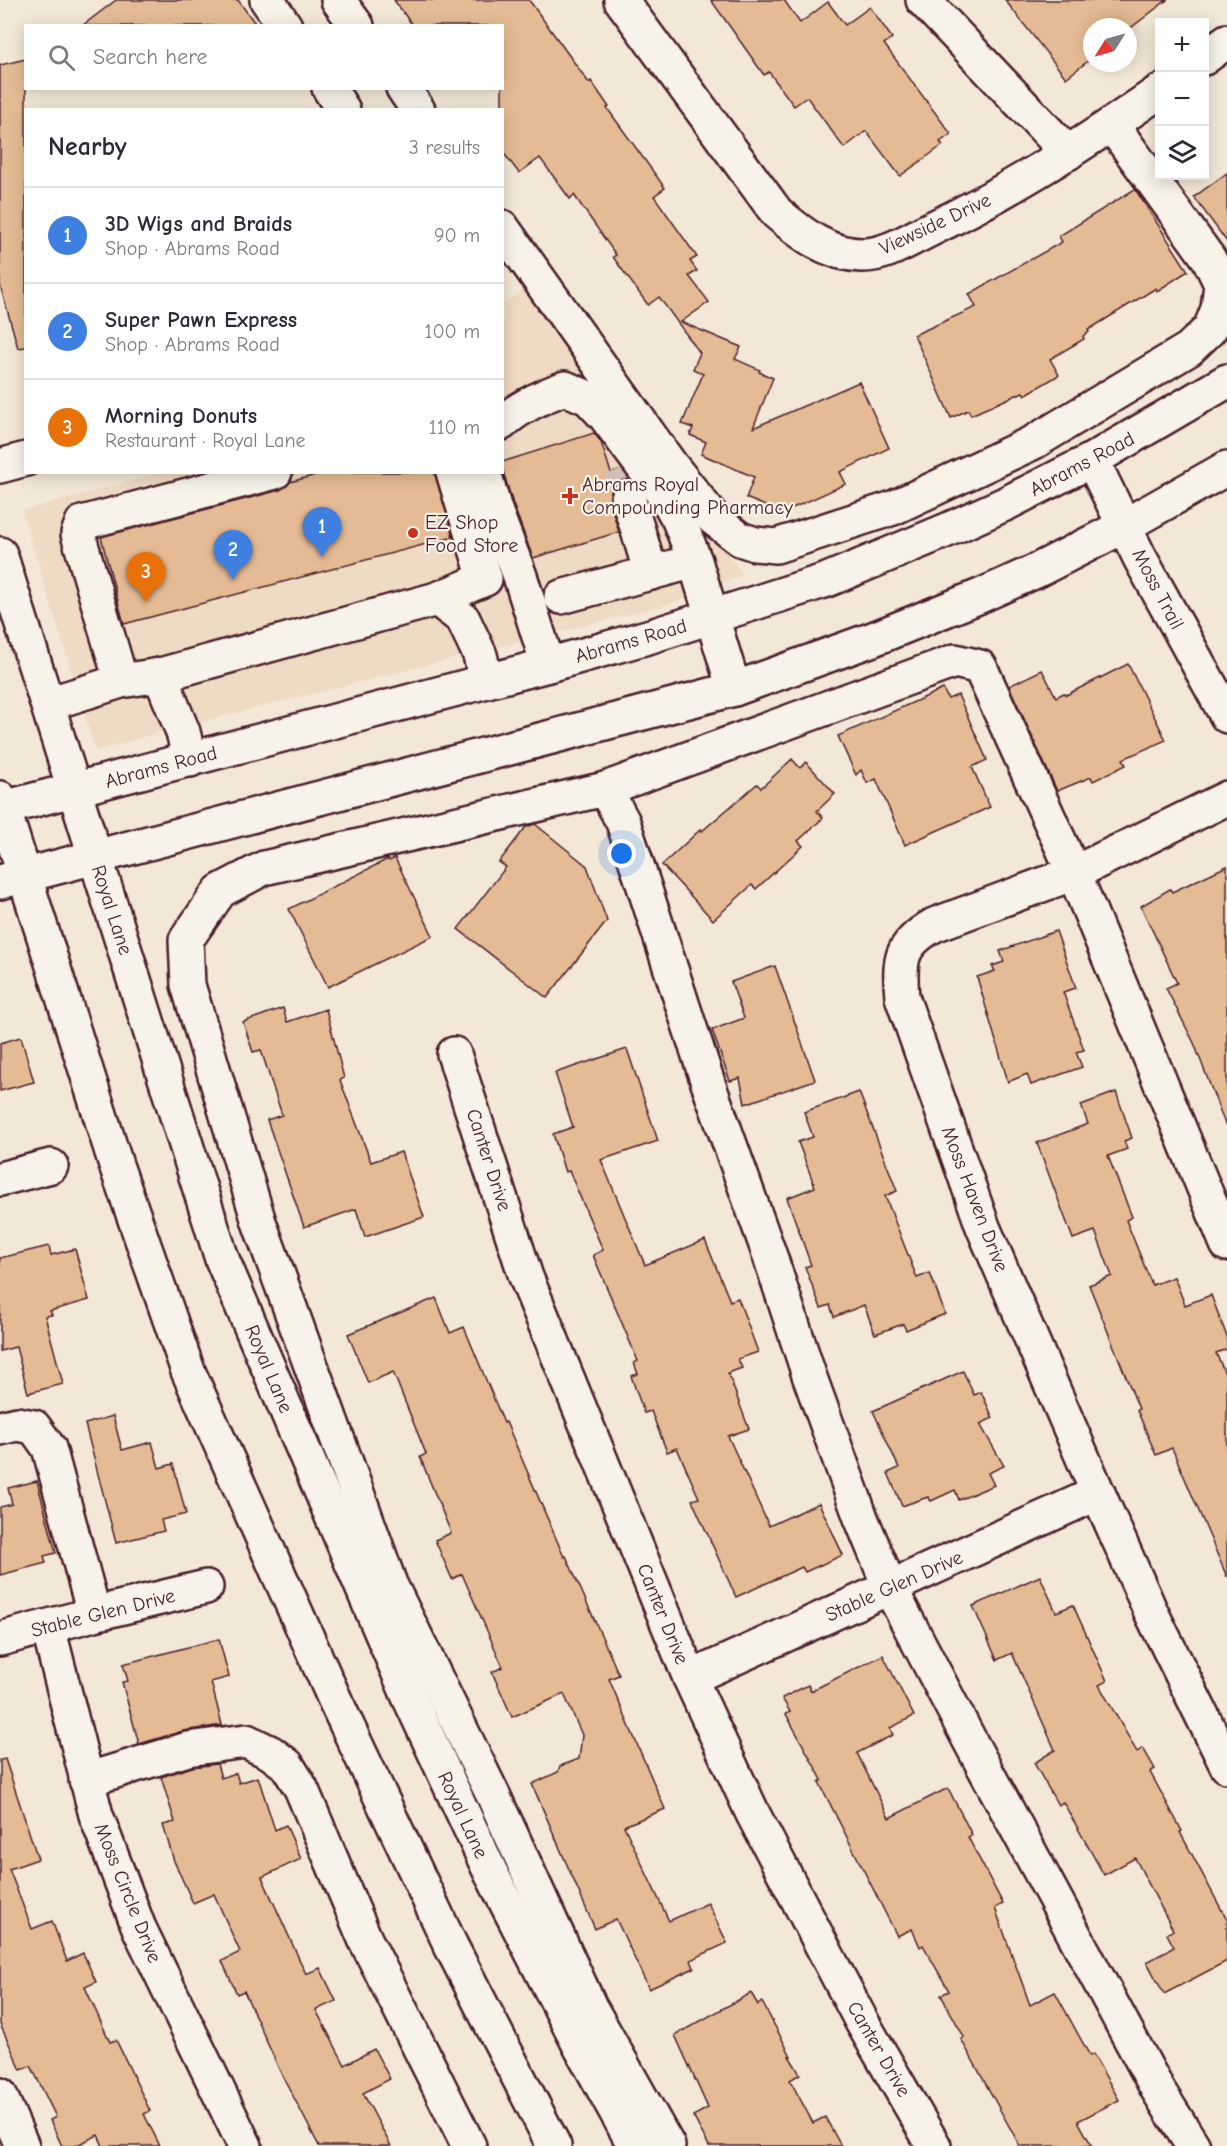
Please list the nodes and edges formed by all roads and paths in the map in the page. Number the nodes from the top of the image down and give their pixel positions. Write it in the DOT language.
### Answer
graph roads {
  1 [pos="267,0"];
  2 [pos="338,0"];
  3 [pos="621,0"];
  4 [pos="923,0"];
  5 [pos="284,24"];
  6 [pos="356,24"];
  7 [pos="1227,41"];
  8 [pos="1209,54"];
  9 [pos="330,90"];
  10 [pos="404,90"];
  11 [pos="1155,95"];
  12 [pos="343,108"];
  13 [pos="417,108"];
  14 [pos="1112,125"];
  15 [pos="1068,153"];
  16 [pos="504,230"];
  17 [pos="1227,381"];
  18 [pos="605,416"];
  19 [pos="504,421"];
  20 [pos="24,460"];
  21 [pos="1092,460"];
  22 [pos="0,466"];
  23 [pos="1227,468"];
  24 [pos="267,474"];
  25 [pos="454,474"];
  26 [pos="485,474"];
  27 [pos="1124,526"];
  28 [pos="0,554"];
  29 [pos="694,561"];
  30 [pos="651,573"];
  31 [pos="561,597"];
  32 [pos="437,598"];
  33 [pos="712,617"];
  34 [pos="548,665"];
  35 [pos="160,675"];
  36 [pos="121,681"];
  37 [pos="486,681"];
  38 [pos="734,689"];
  39 [pos="48,704"];
  40 [pos="1227,716"];
  41 [pos="189,760"];
  42 [pos="605,789"];
  43 [pos="75,790"];
  44 [pos="1227,798"];
  45 [pos="1,805"];
  46 [pos="95,857"];
  47 [pos="1074,873"];
  48 [pos="12,879"];
  49 [pos="454,1054"];
  50 [pos="51,1166"];
  51 [pos="0,1179"];
  52 [pos="1227,1244"];
  53 [pos="0,1428"];
  54 [pos="1098,1493"];
  55 [pos="206,1587"];
  56 [pos="890,1588"];
  57 [pos="94,1614"];
  58 [pos="48,1627"];
  59 [pos="0,1639"];
  60 [pos="690,1678"];
  61 [pos="1227,1766"];
  62 [pos="86,1780"];
  63 [pos="0,2095"];
  64 [pos="22,2146"];
  65 [pos="245,2146"];
  66 [pos="469,2146"];
  67 [pos="554,2146"];
  68 [pos="635,2146"];
  69 [pos="668,2146"];
  70 [pos="934,2146"];
  71 [pos="1193,2146"];
  1 -- 5 [label="main road"];
  2 -- 6 [label="main road"];
  3 -- 15 [label="main road, Viewside Drive"];
  4 -- 15 [label="main road"];
  7 -- 8 [label="main road"];
  9 -- 12 [label="main road"];
  10 -- 13 [label="main road"];
  11 -- 14 [label="main road, Viewside Drive"];
  14 -- 15 [label="main road, Viewside Drive"];
  14 -- 16 [label="main road"];
  17 -- 21 [label="main road, Abrams Road"];
  18 -- 19 [label="main road"];
  18 -- 29 [label="main road"];
  18 -- 30 [label="main road"];
  20 -- 22 [label="main road"];
  21 -- 27 [label="main road, Moss Trail"];
  21 -- 33 [label="main road, Abrams Road"];
  23 -- 27 [label="main road"];
  24 -- 36 [label="main road"];
  25 -- 32 [label="main road"];
  26 -- 34 [label="main road"];
  27 -- 38 [label="main road"];
  27 -- 40 [label="main road, Moss Trail"];
  28 -- 39 [label="main road, Royal Lane"];
  29 -- 30 [label="main road"];
  29 -- 33 [label="main road"];
  30 -- 31 [label="main road"];
  32 -- 35 [label="main road"];
  32 -- 37 [label="main road"];
  33 -- 34 [label="main road, Abrams Road"];
  33 -- 38 [label="main road"];
  34 -- 37 [label="main road, Abrams Road"];
  35 -- 36 [label="main road"];
  35 -- 41 [label="main road"];
  36 -- 39 [label="main road"];
  37 -- 41 [label="main road, Abrams Road"];
  38 -- 46 [label="main road"];
  39 -- 43 [label="main road, Royal Lane"];
  41 -- 43 [label="main road, Abrams Road"];
  42 -- 47 [label="main road"];
  42 -- 56 [label="main road"];
  42 -- 69 [label="main road"];
  43 -- 45 [label="main road, Abrams Road"];
  43 -- 46 [label="main road, Royal Lane"];
  44 -- 47 [label="main road, Moss Haven Drive"];
  45 -- 48 [label="main road"];
  46 -- 48 [label="main road"];
  46 -- 68 [label="main road, Royal Lane"];
  47 -- 52 [label="main road"];
  47 -- 54 [label="main road, Moss Haven Drive"];
  48 -- 67 [label="main road"];
  49 -- 60 [label="main road, Canter Drive"];
  50 -- 51 [label="main road"];
  53 -- 57 [label="main road"];
  54 -- 56 [label="main road, Stable Glen Drive"];
  54 -- 61 [label="main road, Moss Haven Drive"];
  55 -- 57 [label="main road, Stable Glen Drive"];
  56 -- 60 [label="main road, Stable Glen Drive"];
  56 -- 71 [label="main road"];
  57 -- 58 [label="main road, Stable Glen Drive"];
  58 -- 59 [label="main road, Stable Glen Drive"];
  58 -- 62 [label="main road, Moss Circle Drive"];
  60 -- 70 [label="main road, Canter Drive"];
  62 -- 65 [label="main road, Moss Circle Drive"];
  62 -- 66 [label="main road"];
  63 -- 64 [label="main road"];
}
